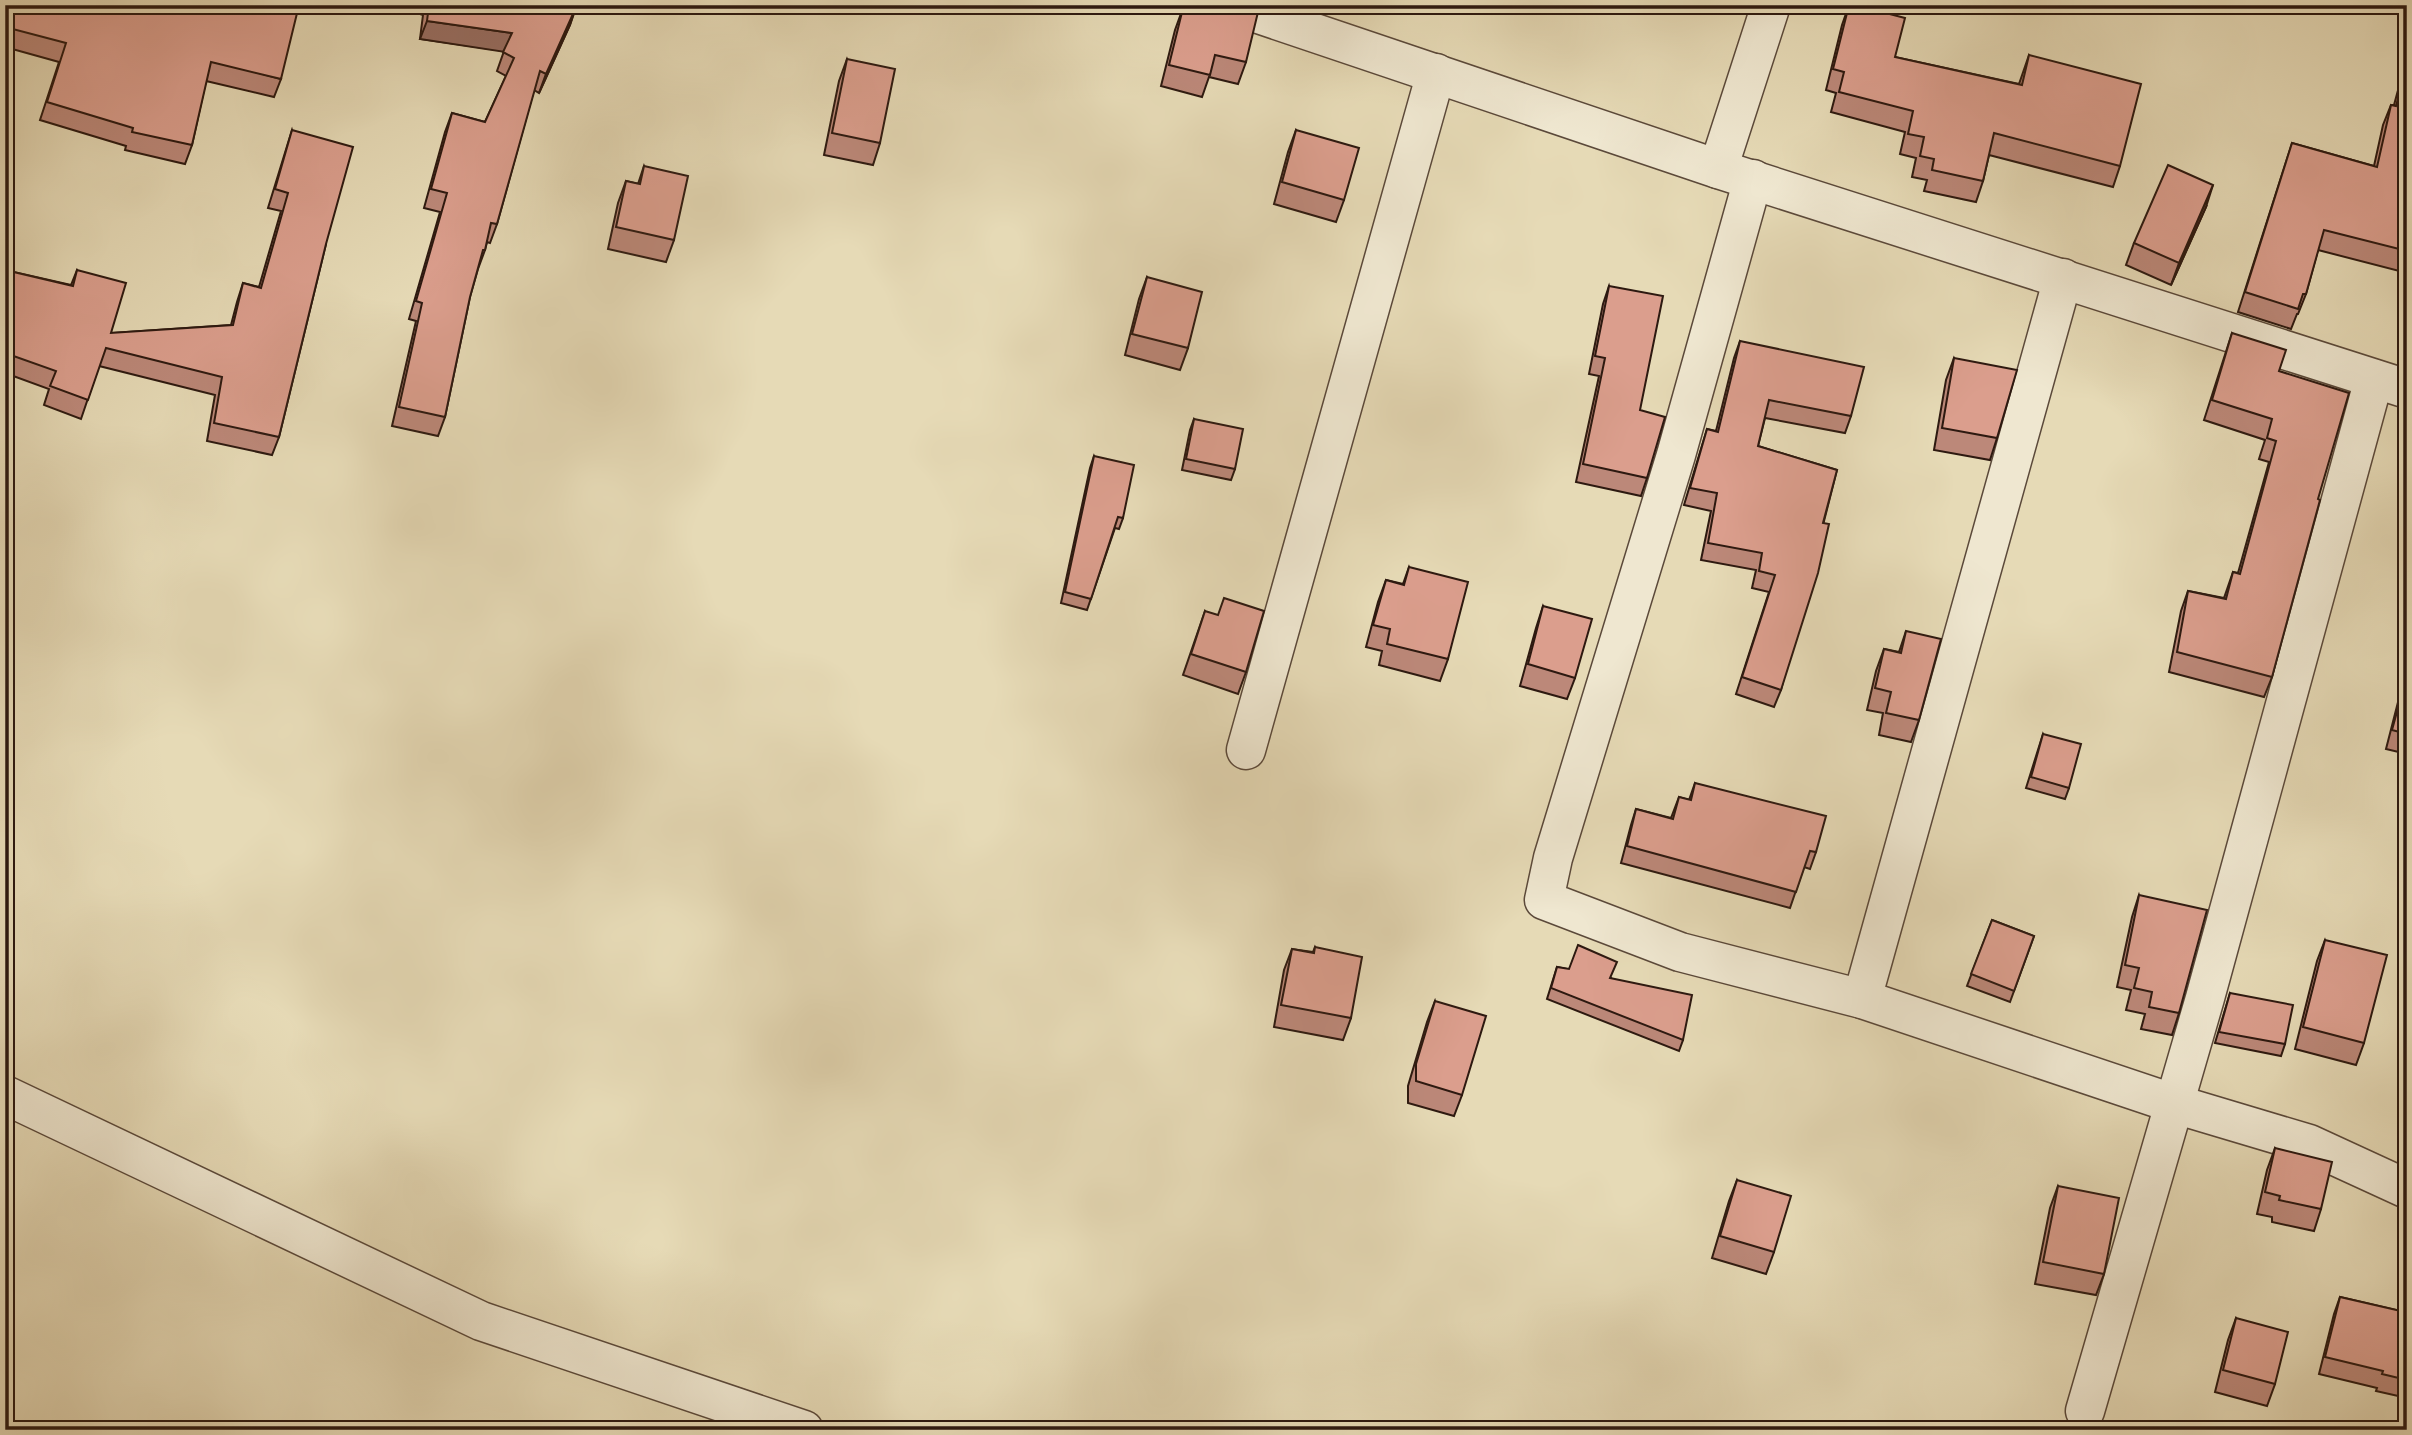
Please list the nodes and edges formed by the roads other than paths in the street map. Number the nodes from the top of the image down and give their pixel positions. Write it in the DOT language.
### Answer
graph roads {
  1 [pos="1232,5"];
  2 [pos="1771,5"];
  3 [pos="1436,73"];
  4 [pos="1736,174"];
  5 [pos="2063,278"];
  6 [pos="2390,384"];
  7 [pos="1246,750"];
  8 [pos="1862,999"];
  9 [pos="5,1095"];
  10 [pos="2175,1104"];
  11 [pos="2407,1189"];
  12 [pos="2085,1411"];
  13 [pos="804,1430"];
  1 -- 3 [label="street"];
  2 -- 4 [label="street"];
  3 -- 4 [label="street"];
  3 -- 7 [label="street"];
  4 -- 5 [label="street"];
  4 -- 8 [label="street"];
  5 -- 6 [label="street"];
  5 -- 8 [label="street"];
  6 -- 10 [label="street"];
  8 -- 10 [label="street"];
  9 -- 13 [label="street"];
  10 -- 11 [label="street"];
  10 -- 12 [label="street"];
}
